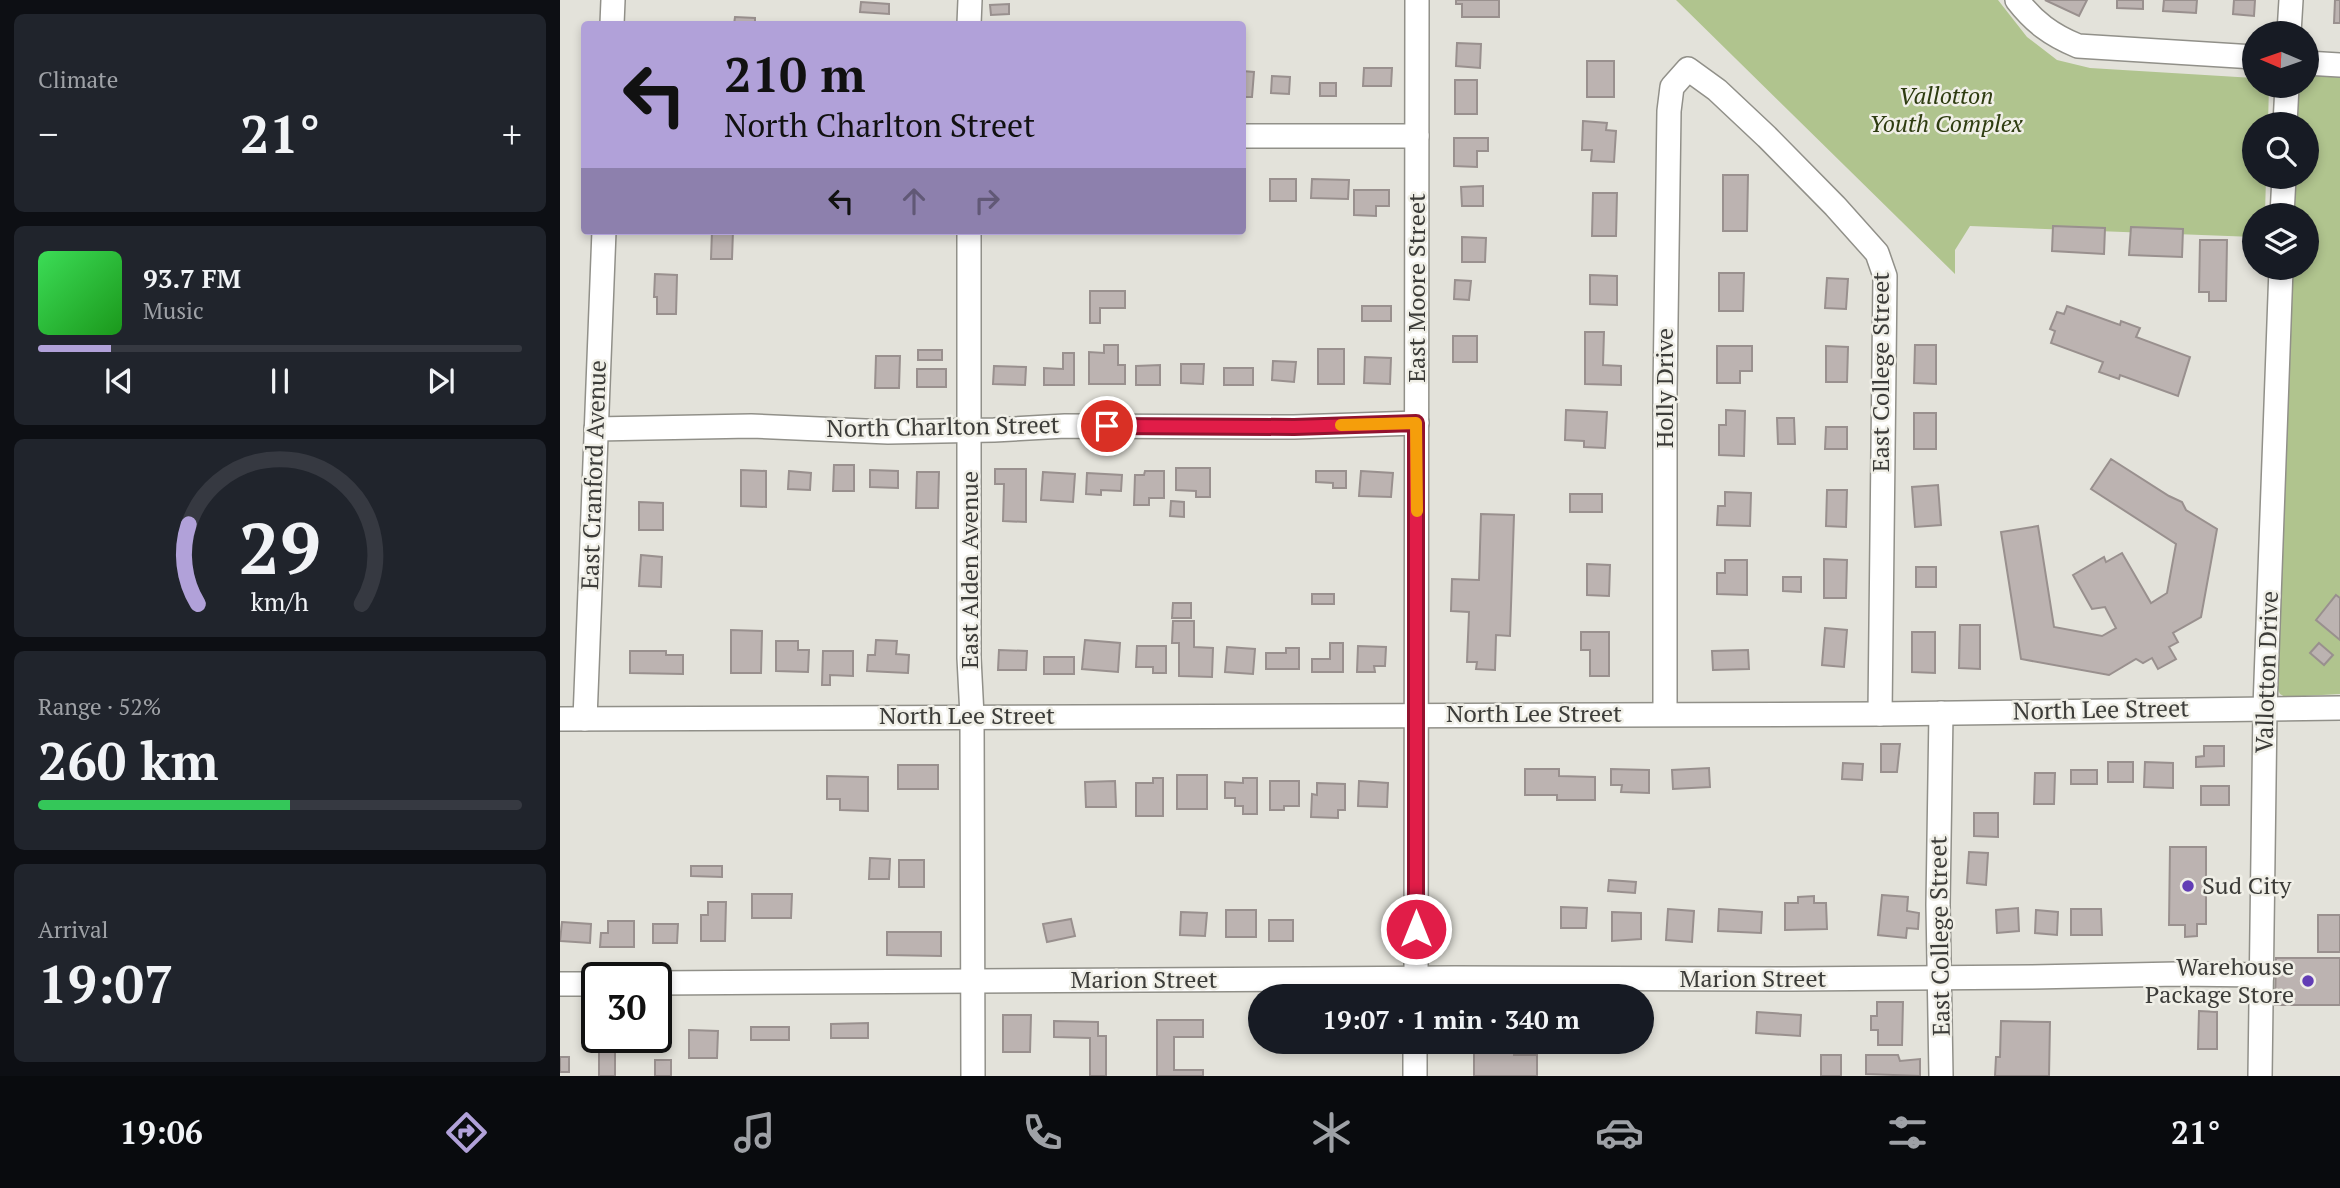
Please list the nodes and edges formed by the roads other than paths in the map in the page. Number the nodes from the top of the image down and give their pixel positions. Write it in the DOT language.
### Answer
graph roads {
  1 [pos="612,0"];
  2 [pos="970,0"];
  3 [pos="1417,0"];
  4 [pos="2017,0"];
  5 [pos="2291,0"];
  6 [pos="612,21"];
  7 [pos="970,21"];
  8 [pos="2290,21"];
  9 [pos="2242,56"];
  10 [pos="2319,64"];
  11 [pos="2340,65"];
  12 [pos="1688,69"];
  13 [pos="1246,136"];
  14 [pos="1417,136"];
  15 [pos="604,235"];
  16 [pos="969,235"];
  17 [pos="2281,280"];
  18 [pos="1416,423"];
  19 [pos="596,429"];
  20 [pos="970,430"];
  21 [pos="2265,708"];
  22 [pos="2340,708"];
  23 [pos="1941,713"];
  24 [pos="1415,714"];
  25 [pos="1665,714"];
  26 [pos="1880,714"];
  27 [pos="972,716"];
  28 [pos="560,719"];
  29 [pos="585,719"];
  30 [pos="2262,975"];
  31 [pos="1940,977"];
  32 [pos="974,981"];
  33 [pos="672,983"];
  34 [pos="560,984"];
  35 [pos="581,984"];
  36 [pos="1416,984"];
  37 [pos="1557,984"];
  38 [pos="1248,985"];
  39 [pos="1415,1054"];
  40 [pos="973,1076"];
  41 [pos="1415,1076"];
  42 [pos="1941,1076"];
  43 [pos="2260,1076"];
  1 -- 6 [label="street"];
  2 -- 7 [label="street"];
  3 -- 14 [label="street, East Moore Street"];
  4 -- 9 [label="street"];
  5 -- 8 [label="street"];
  10 -- 11 [label="street"];
  12 -- 25 [label="street, Holly Drive"];
  12 -- 26 [label="street, East College Street"];
  13 -- 14 [label="street"];
  14 -- 18 [label="street, East Moore Street"];
  15 -- 19 [label="street, East Cranford Avenue"];
  16 -- 20 [label="street, East Alden Avenue"];
  17 -- 21 [label="street, Vallotton Drive"];
  18 -- 20 [label="street, North Charlton Street"];
  18 -- 24 [label="street, East Moore Street"];
  19 -- 20 [label="street, North Charlton Street"];
  19 -- 29 [label="street, East Cranford Avenue"];
  20 -- 27 [label="street, East Alden Avenue"];
  21 -- 22 [label="street, North Lee Street"];
  21 -- 23 [label="street, North Lee Street"];
  21 -- 30 [label="street, Vallotton Drive"];
  23 -- 26 [label="street, North Lee Street"];
  23 -- 31 [label="street, East College Street"];
  24 -- 25 [label="street, North Lee Street"];
  24 -- 27 [label="street, North Lee Street"];
  24 -- 36 [label="street, East Moore Street"];
  25 -- 26 [label="street, North Lee Street"];
  27 -- 29 [label="street, North Lee Street"];
  27 -- 32 [label="street, East Alden Avenue"];
  28 -- 29 [label="street, North Lee Street"];
  30 -- 31 [label="street, Marion Street"];
  30 -- 43 [label="street, Vallotton Drive"];
  31 -- 37 [label="street, Marion Street"];
  31 -- 42 [label="street, East College Street"];
  32 -- 33 [label="street, Marion Street"];
  32 -- 38 [label="street, Marion Street"];
  32 -- 40 [label="street, East Alden Avenue"];
  34 -- 35 [label="street"];
  39 -- 41 [label="street"];
}
